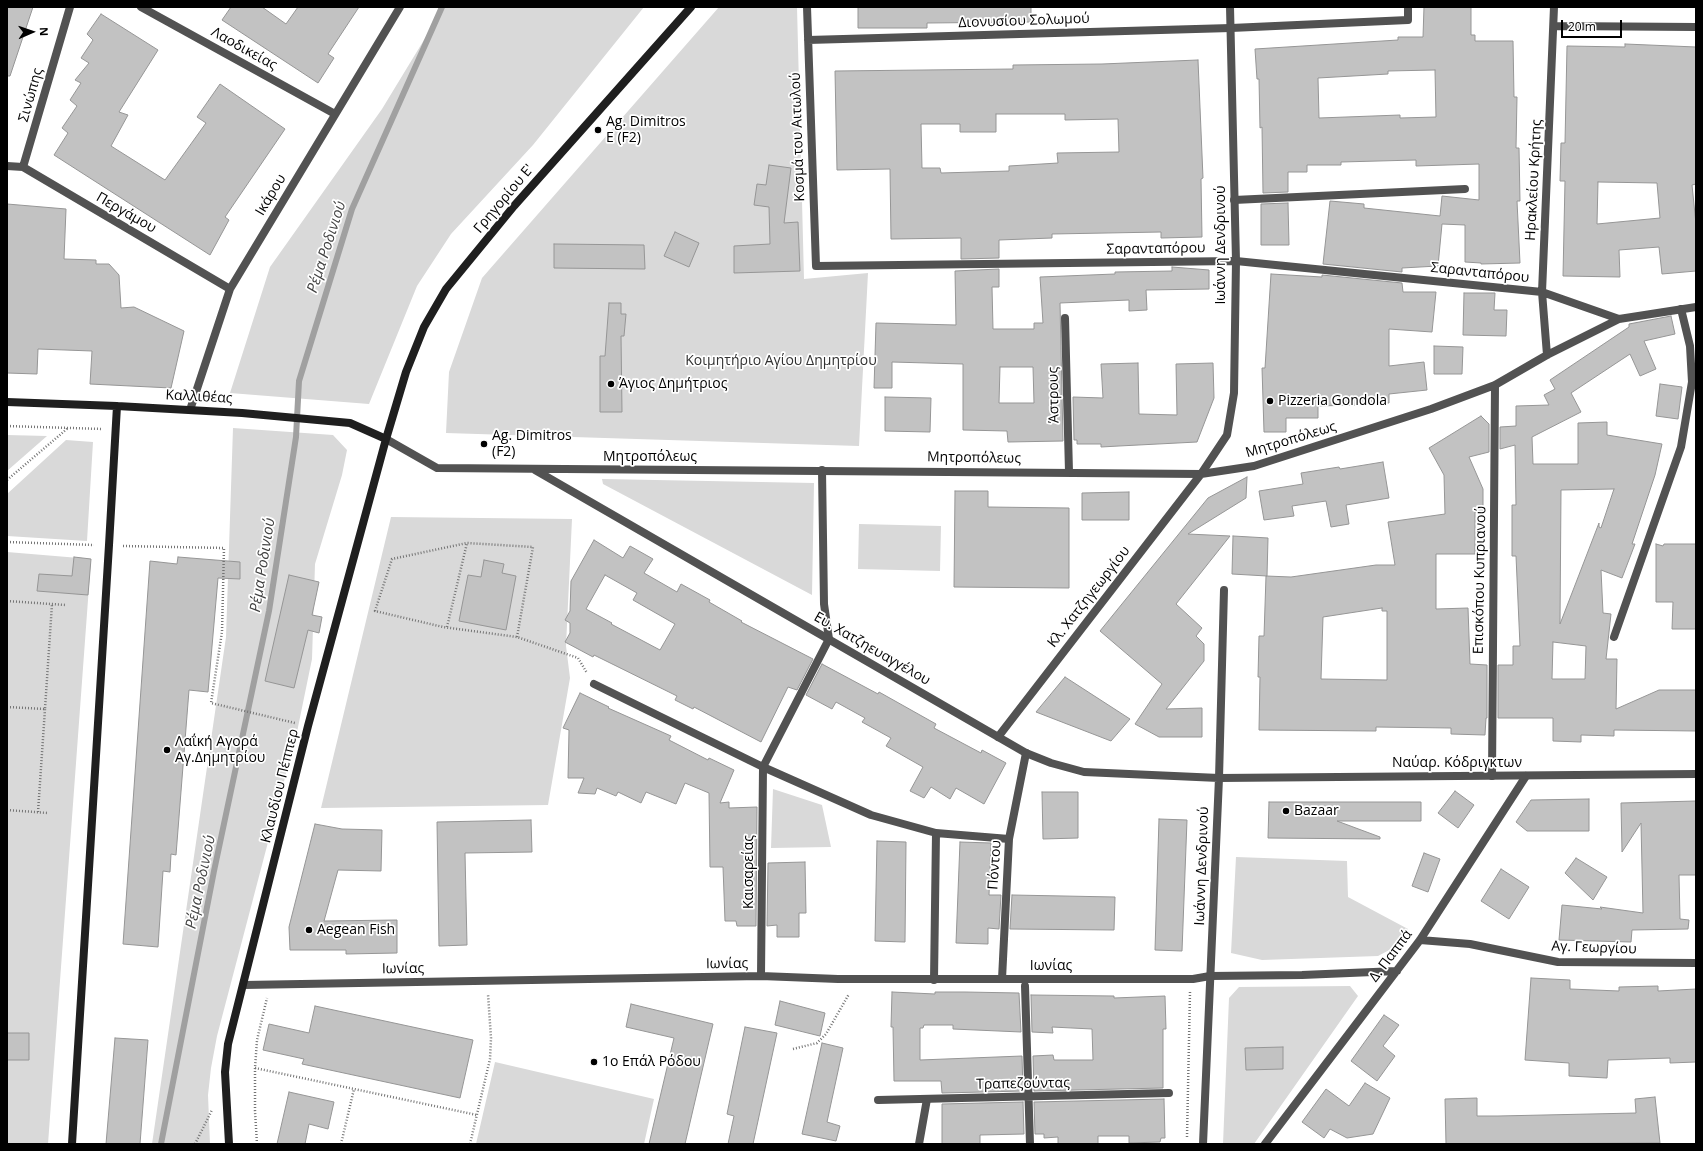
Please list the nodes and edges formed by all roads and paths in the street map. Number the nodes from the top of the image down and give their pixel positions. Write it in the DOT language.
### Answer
graph roads {
  1 [pos="70,7"];
  2 [pos="141,7"];
  3 [pos="400,7"];
  4 [pos="691,7"];
  5 [pos="807,7"];
  6 [pos="1230,7"];
  7 [pos="1408,7"];
  8 [pos="1554,7"];
  9 [pos="1554,26"];
  10 [pos="1696,27"];
  11 [pos="1231,28"];
  12 [pos="808,40"];
  13 [pos="335,114"];
  14 [pos="7,166"];
  15 [pos="23,167"];
  16 [pos="1465,189"];
  17 [pos="1234,200"];
  18 [pos="1236,261"];
  19 [pos="816,266"];
  20 [pos="230,289"];
  21 [pos="1542,292"];
  22 [pos="1696,307"];
  23 [pos="1681,309"];
  24 [pos="1065,318"];
  25 [pos="1619,319"];
  26 [pos="1547,355"];
  27 [pos="1495,385"];
  28 [pos="7,402"];
  29 [pos="117,406"];
  30 [pos="190,410"];
  31 [pos="7,426"];
  32 [pos="68,428"];
  33 [pos="115,429"];
  34 [pos="386,439"];
  35 [pos="535,470"];
  36 [pos="822,470"];
  37 [pos="1069,472"];
  38 [pos="1201,474"];
  39 [pos="7,480"];
  40 [pos="7,542"];
  41 [pos="467,543"];
  42 [pos="109,545"];
  43 [pos="1224,590"];
  44 [pos="7,601"];
  45 [pos="52,604"];
  46 [pos="66,605"];
  47 [pos="447,627"];
  48 [pos="517,637"];
  49 [pos="1614,637"];
  50 [pos="828,639"];
  51 [pos="594,684"];
  52 [pos="7,707"];
  53 [pos="45,709"];
  54 [pos="308,726"];
  55 [pos="998,737"];
  56 [pos="1026,753"];
  57 [pos="763,767"];
  58 [pos="1696,774"];
  59 [pos="1492,776"];
  60 [pos="1526,776"];
  61 [pos="1219,778"];
  62 [pos="7,810"];
  63 [pos="38,812"];
  64 [pos="48,813"];
  65 [pos="936,833"];
  66 [pos="1009,839"];
  67 [pos="1420,940"];
  68 [pos="1696,963"];
  69 [pos="1397,971"];
  70 [pos="761,976"];
  71 [pos="1210,976"];
  72 [pos="1002,979"];
  73 [pos="934,980"];
  74 [pos="244,985"];
  75 [pos="1025,986"];
  76 [pos="1191,988"];
  77 [pos="488,992"];
  78 [pos="849,992"];
  79 [pos="267,996"];
  80 [pos="793,1049"];
  81 [pos="255,1068"];
  82 [pos="354,1089"];
  83 [pos="1169,1094"];
  84 [pos="1028,1097"];
  85 [pos="926,1099"];
  86 [pos="878,1100"];
  87 [pos="214,1106"];
  88 [pos="477,1115"];
  89 [pos="72,1144"];
  90 [pos="195,1144"];
  91 [pos="229,1144"];
  92 [pos="257,1144"];
  93 [pos="341,1144"];
  94 [pos="470,1144"];
  95 [pos="918,1144"];
  96 [pos="1030,1144"];
  97 [pos="1187,1144"];
  98 [pos="1203,1144"];
  99 [pos="1265,1144"];
  1 -- 15 [label="street, Σινώπης"];
  2 -- 13 [label="street, Λαοδικείας"];
  3 -- 13 [label="street, Ικάρου"];
  4 -- 34 [label="main road, Γρηγορίου Ε'"];
  5 -- 12 [label="street, Κοσμά του Αιτωλού"];
  6 -- 11 [label="street, Ιωάννη Δενδρινού"];
  7 -- 11 [label="street, Διονυσίου Σολωμού"];
  8 -- 9 [label="street, Ηρακλείου Κρήτης"];
  9 -- 10 [label="street"];
  9 -- 21 [label="street, Ηρακλείου Κρήτης"];
  11 -- 12 [label="street, Διονυσίου Σολωμού"];
  11 -- 17 [label="street, Ιωάννη Δενδρινού"];
  12 -- 19 [label="street, Κοσμά του Αιτωλού"];
  13 -- 20 [label="street, Ικάρου"];
  14 -- 15 [label="street, Περγάμου"];
  15 -- 20 [label="street, Περγάμου"];
  16 -- 17 [label="street"];
  17 -- 18 [label="street, Ιωάννη Δενδρινού"];
  18 -- 19 [label="street, Σαρανταπόρου"];
  18 -- 21 [label="street, Σαρανταπόρου"];
  18 -- 38 [label="street, Ιωάννη Δενδρινού"];
  20 -- 30 [label="street, Ικάρου"];
  21 -- 25 [label="street, Σαρανταπόρου"];
  21 -- 26 [label="street, Ηρακλείου Κρήτης"];
  22 -- 23 [label="street"];
  23 -- 25 [label="street"];
  23 -- 49 [label="street"];
  24 -- 37 [label="street, Άστρους"];
  25 -- 26 [label="street, Μητροπόλεως"];
  26 -- 27 [label="street, Μητροπόλεως"];
  27 -- 38 [label="street, Μητροπόλεως"];
  27 -- 59 [label="street, Επισκόπου Κυπριανού"];
  28 -- 29 [label="main road, Καλλιθέας"];
  29 -- 30 [label="main road, Καλλιθέας"];
  29 -- 33 [label="main road"];
  30 -- 34 [label="main road, Καλλιθέας"];
  31 -- 32 [label="path"];
  32 -- 33 [label="path"];
  32 -- 39 [label="path"];
  33 -- 42 [label="main road"];
  34 -- 35 [label="street, Μητροπόλεως"];
  34 -- 54 [label="main road, Κλαυδίου Πέππερ"];
  35 -- 36 [label="street, Μητροπόλεως"];
  35 -- 50 [label="street, Ευ. Χατζηευαγγέλου"];
  36 -- 37 [label="street, Μητροπόλεως"];
  36 -- 50 [label="street"];
  37 -- 38 [label="street, Μητροπόλεως"];
  38 -- 55 [label="street, Κλ. Χατζηγεωργίου"];
  40 -- 42 [label="path"];
  41 -- 47 [label="path"];
  41 -- 47 [label="path"];
  41 -- 48 [label="path"];
  42 -- 54 [label="path"];
  42 -- 89 [label="main road"];
  43 -- 61 [label="street, Ιωάννη Δενδρινού"];
  44 -- 45 [label="path"];
  45 -- 46 [label="path"];
  45 -- 53 [label="path"];
  47 -- 48 [label="path"];
  48 -- 51 [label="path"];
  50 -- 55 [label="street, Ευ. Χατζηευαγγέλου"];
  50 -- 57 [label="street, Καισαρείας"];
  51 -- 57 [label="street"];
  52 -- 53 [label="path"];
  53 -- 63 [label="path"];
  54 -- 74 [label="main road, Κλαυδίου Πέππερ"];
  55 -- 56 [label="street, Ευ. Χατζηευαγγέλου"];
  56 -- 61 [label="street, Ευ. Χατζηευαγγέλου"];
  56 -- 66 [label="street, Πόντου"];
  57 -- 65 [label="street"];
  57 -- 70 [label="street, Καισαρείας"];
  58 -- 60 [label="street, Ναύαρ. Κόδριγκτων"];
  59 -- 60 [label="street, Ναύαρ. Κόδριγκτων"];
  59 -- 61 [label="street, Ναύαρ. Κόδριγκτων"];
  60 -- 67 [label="street, Δ. Παππά"];
  61 -- 71 [label="street, Ιωάννη Δενδρινού"];
  62 -- 63 [label="path"];
  63 -- 64 [label="path"];
  65 -- 66 [label="street"];
  65 -- 73 [label="street"];
  66 -- 72 [label="street, Πόντου"];
  67 -- 68 [label="street, Αγ. Γεωργίου"];
  67 -- 69 [label="street, Δ. Παππά"];
  69 -- 71 [label="street, Ιωνίας"];
  69 -- 99 [label="street, Δ. Παππά"];
  70 -- 73 [label="street, Ιωνίας"];
  70 -- 74 [label="street, Ιωνίας"];
  71 -- 72 [label="street, Ιωνίας"];
  71 -- 98 [label="street, Ιωάννη Δενδρινού"];
  72 -- 73 [label="street, Ιωνίας"];
  74 -- 91 [label="main road, Κλαυδίου Πέππερ"];
  75 -- 84 [label="street"];
  76 -- 97 [label="path"];
  77 -- 88 [label="path"];
  78 -- 80 [label="path"];
  79 -- 81 [label="path"];
  81 -- 82 [label="path"];
  81 -- 92 [label="path"];
  82 -- 88 [label="path"];
  82 -- 93 [label="path"];
  83 -- 84 [label="street, Τραπεζούντας"];
  84 -- 85 [label="street, Τραπεζούντας"];
  84 -- 96 [label="street"];
  85 -- 86 [label="street, Τραπεζούντας"];
  85 -- 95 [label="street"];
  87 -- 90 [label="path"];
  88 -- 94 [label="path"];
}
